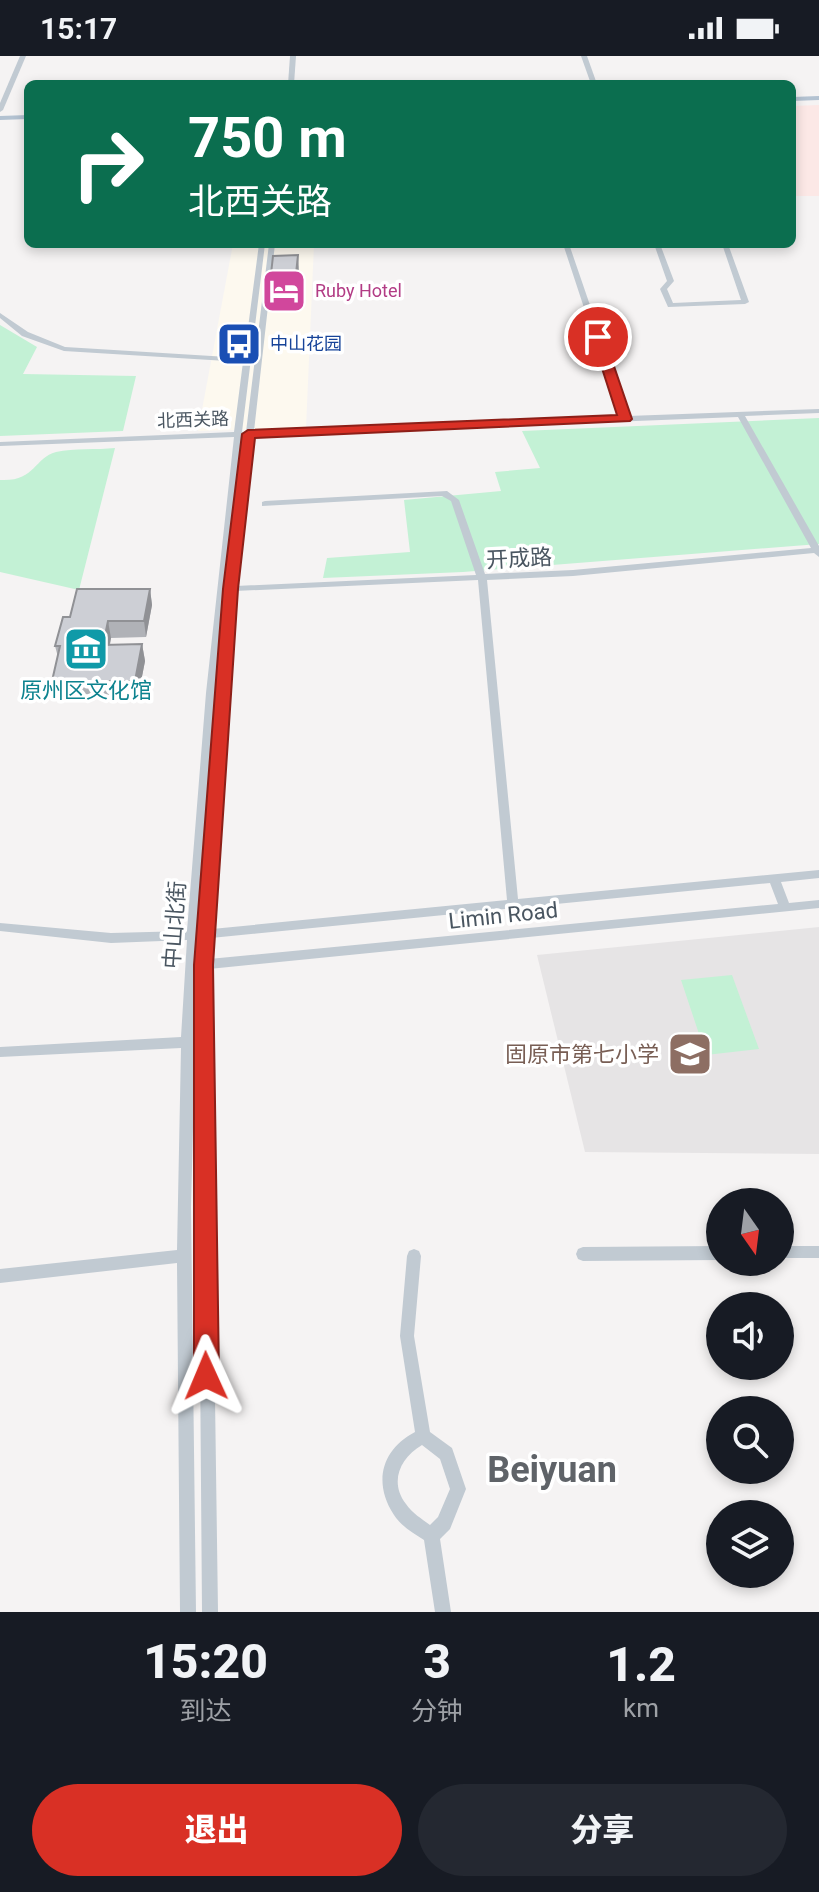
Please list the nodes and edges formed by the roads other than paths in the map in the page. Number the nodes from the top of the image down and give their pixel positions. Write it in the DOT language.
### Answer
graph roads {
  1 [pos="23,56"];
  2 [pos="286,56"];
  3 [pos="293,56"];
  4 [pos="584,56"];
  5 [pos="284,80"];
  6 [pos="291,80"];
  7 [pos="593,80"];
  8 [pos="819,97"];
  9 [pos="796,98"];
  10 [pos="0,110"];
  11 [pos="24,118"];
  12 [pos="0,119"];
  13 [pos="261,248"];
  14 [pos="271,248"];
  15 [pos="567,248"];
  16 [pos="659,248"];
  17 [pos="726,248"];
  18 [pos="0,315"];
  19 [pos="246,360"];
  20 [pos="819,411"];
  21 [pos="740,414"];
  22 [pos="625,419"];
  23 [pos="244,434"];
  24 [pos="0,444"];
  25 [pos="265,504"];
  26 [pos="818,551"];
  27 [pos="482,579"];
  28 [pos="226,589"];
  29 [pos="819,874"];
  30 [pos="774,878"];
  31 [pos="513,904"];
  32 [pos="819,904"];
  33 [pos="785,907"];
  34 [pos="0,927"];
  35 [pos="206,934"];
  36 [pos="193,935"];
  37 [pos="197,966"];
  38 [pos="189,1042"];
  39 [pos="0,1052"];
  40 [pos="794,1252"];
  41 [pos="819,1252"];
  42 [pos="706,1253"];
  43 [pos="583,1254"];
  44 [pos="184,1256"];
  45 [pos="414,1256"];
  46 [pos="0,1276"];
  47 [pos="423,1436"];
  48 [pos="431,1536"];
  49 [pos="188,1612"];
  50 [pos="210,1612"];
  51 [pos="443,1612"];
  1 -- 10 [label="street"];
  2 -- 5 [label="street"];
  3 -- 6 [label="street"];
  4 -- 7 [label="street"];
  8 -- 9 [label="main road"];
  11 -- 12 [label="main road"];
  13 -- 19 [label="street, 中山北街"];
  14 -- 23 [label="street, 中山北街"];
  15 -- 22 [label="street"];
  16 -- 17 [label="street"];
  18 -- 19 [label="street"];
  19 -- 23 [label="street, 中山北街"];
  20 -- 21 [label="street, 北西关路"];
  21 -- 22 [label="street, 北西关路"];
  21 -- 26 [label="street"];
  22 -- 23 [label="street, 北西关路"];
  23 -- 24 [label="street, 北西关路"];
  23 -- 28 [label="street, 中山北街"];
  25 -- 27 [label="street"];
  26 -- 27 [label="street, 开成路"];
  27 -- 28 [label="street, 开成路"];
  27 -- 31 [label="street"];
  28 -- 35 [label="street, 中山北街"];
  28 -- 36 [label="street, 中山北街"];
  29 -- 30 [label="street, Limin Road"];
  30 -- 31 [label="street, Limin Road"];
  30 -- 33 [label="street"];
  31 -- 35 [label="street, Limin Road"];
  32 -- 33 [label="street, Limin Road"];
  33 -- 37 [label="street, Limin Road"];
  34 -- 36 [label="street, Limin Road"];
  35 -- 36 [label="street, Limin Road"];
  35 -- 37 [label="street, 中山北街"];
  36 -- 37 [label="street, 中山北街"];
  37 -- 38 [label="street, 中山北街"];
  37 -- 50 [label="street, 中山北街"];
  38 -- 39 [label="street"];
  38 -- 44 [label="street, 中山北街"];
  40 -- 41 [label="street"];
  42 -- 43 [label="street"];
  44 -- 46 [label="street"];
  44 -- 49 [label="street, 中山北街"];
  45 -- 47 [label="street"];
  47 -- 48 [label="street"];
  47 -- 48 [label="street"];
  48 -- 51 [label="street"];
}
